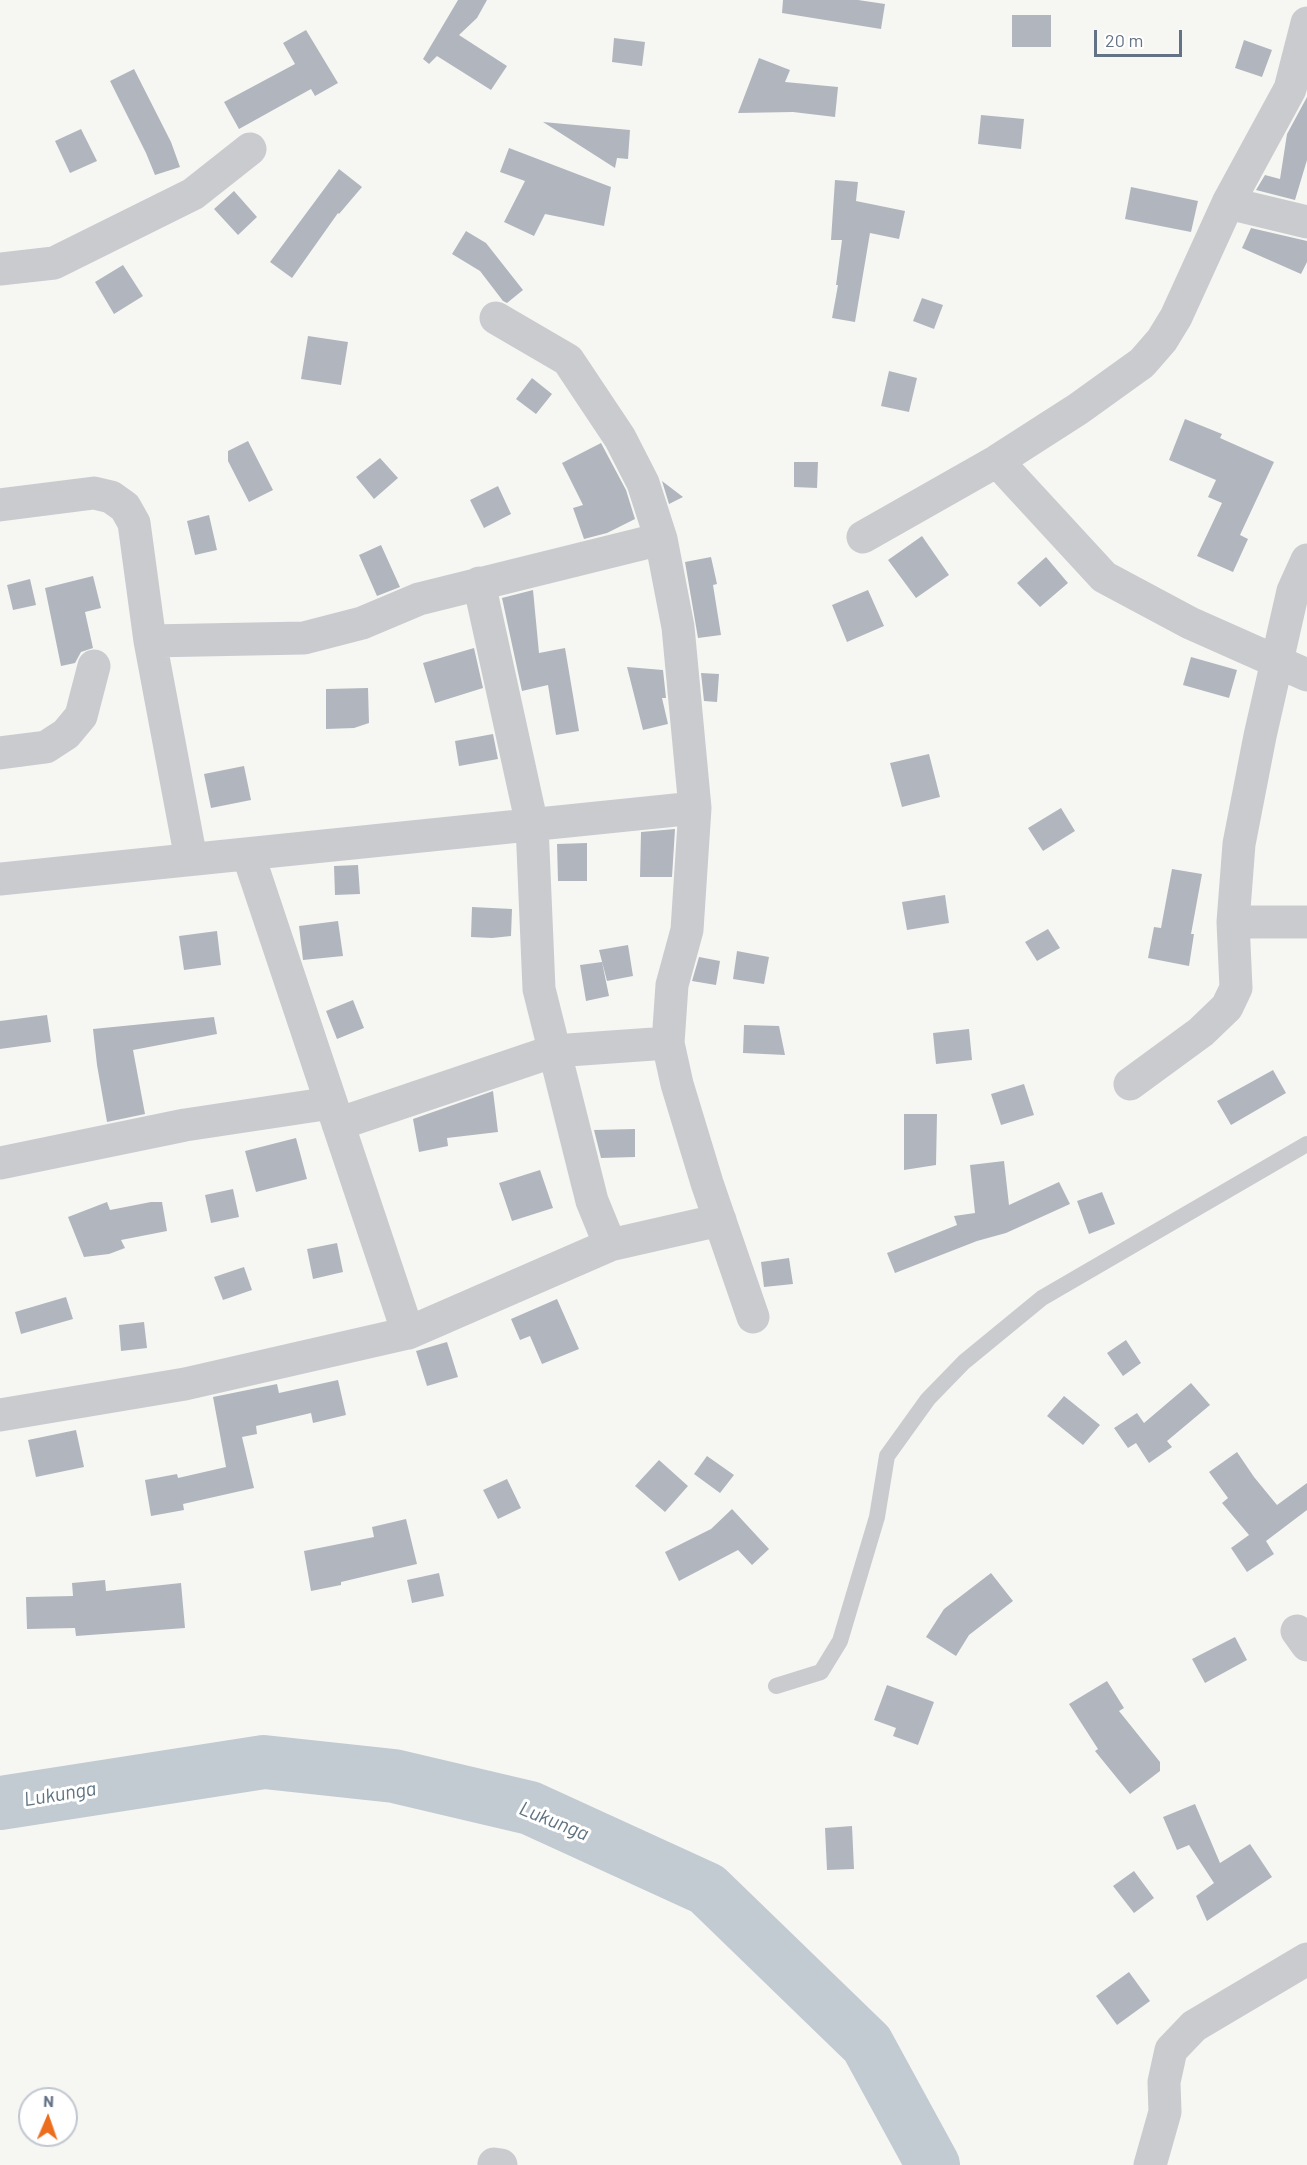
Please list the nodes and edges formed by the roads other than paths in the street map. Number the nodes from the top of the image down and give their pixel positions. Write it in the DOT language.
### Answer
graph roads {
  1 [pos="1307,23"];
  2 [pos="250,149"];
  3 [pos="1228,202"];
  4 [pos="1307,222"];
  5 [pos="0,269"];
  6 [pos="496,318"];
  7 [pos="997,461"];
  8 [pos="0,505"];
  9 [pos="863,537"];
  10 [pos="661,539"];
  11 [pos="1307,560"];
  12 [pos="479,583"];
  13 [pos="150,641"];
  14 [pos="1276,663"];
  15 [pos="94,666"];
  16 [pos="1307,675"];
  17 [pos="0,753"];
  18 [pos="695,808"];
  19 [pos="532,825"];
  20 [pos="248,854"];
  21 [pos="190,860"];
  22 [pos="0,879"];
  23 [pos="1233,922"];
  24 [pos="1307,922"];
  25 [pos="668,1043"];
  26 [pos="554,1051"];
  27 [pos="1130,1084"];
  28 [pos="334,1113"];
  29 [pos="1307,1144"];
  30 [pos="0,1163"];
  31 [pos="720,1220"];
  32 [pos="610,1245"];
  33 [pos="753,1317"];
  34 [pos="408,1333"];
  35 [pos="0,1415"];
  36 [pos="776,1686"];
  37 [pos="1307,1959"];
  38 [pos="1150,2165"];
  1 -- 3 [label="street"];
  2 -- 5 [label="street"];
  3 -- 4 [label="street"];
  3 -- 7 [label="street"];
  6 -- 10 [label="street"];
  7 -- 9 [label="street"];
  7 -- 14 [label="street"];
  8 -- 13 [label="street"];
  10 -- 12 [label="street"];
  10 -- 18 [label="street"];
  11 -- 14 [label="street"];
  12 -- 13 [label="street"];
  12 -- 19 [label="street"];
  13 -- 21 [label="street"];
  14 -- 16 [label="street"];
  14 -- 23 [label="street"];
  15 -- 17 [label="street"];
  18 -- 19 [label="street"];
  18 -- 25 [label="street"];
  19 -- 20 [label="street"];
  19 -- 26 [label="street"];
  20 -- 21 [label="street"];
  20 -- 28 [label="street"];
  21 -- 22 [label="street"];
  23 -- 24 [label="street"];
  23 -- 27 [label="street"];
  25 -- 26 [label="street"];
  25 -- 31 [label="street"];
  26 -- 28 [label="street"];
  26 -- 32 [label="street"];
  28 -- 30 [label="street"];
  28 -- 34 [label="street"];
  29 -- 36 [label="lane"];
  31 -- 32 [label="street"];
  31 -- 33 [label="street"];
  32 -- 34 [label="street"];
  34 -- 35 [label="street"];
  37 -- 38 [label="street"];
}
